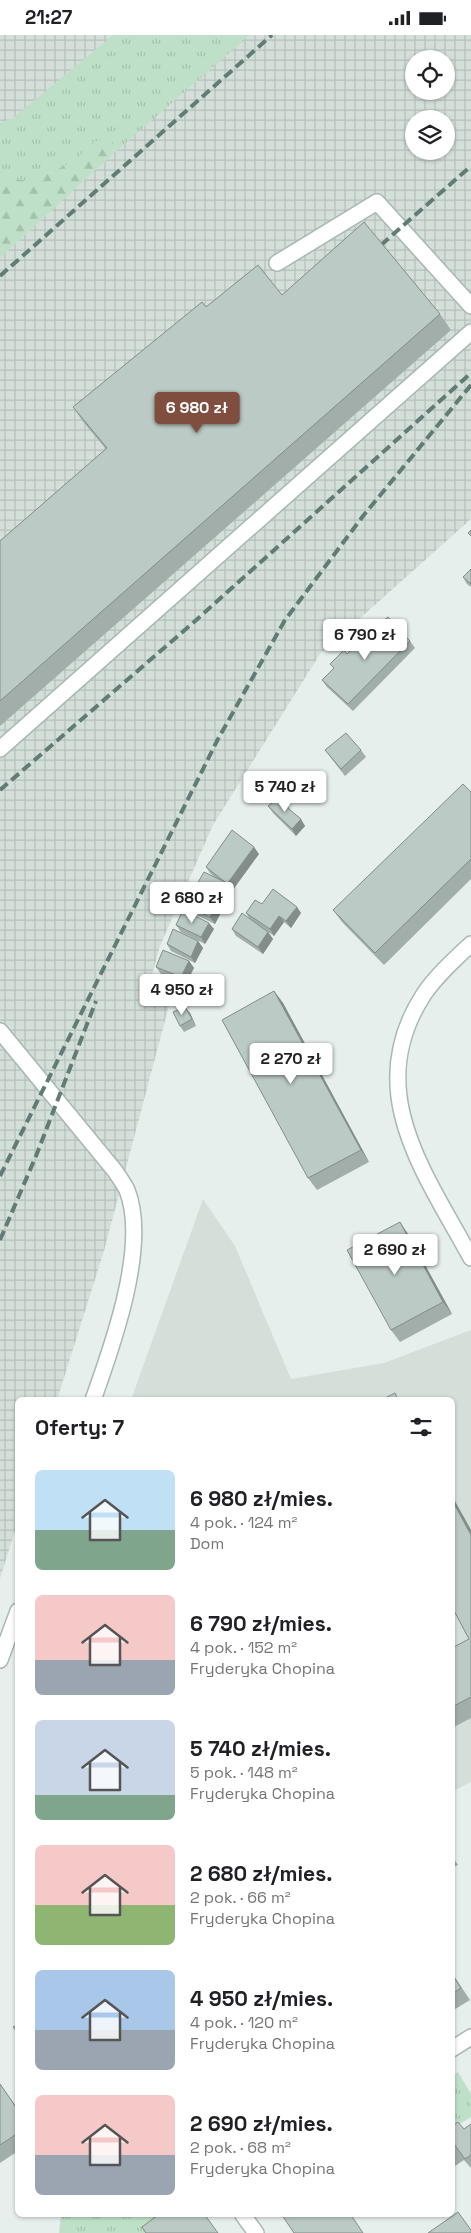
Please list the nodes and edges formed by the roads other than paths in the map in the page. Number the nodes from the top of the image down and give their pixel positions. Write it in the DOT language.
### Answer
graph roads {
  1 [pos="277,263"];
  2 [pos="471,305"];
  3 [pos="471,332"];
  4 [pos="0,749"];
  5 [pos="471,944"];
  6 [pos="0,1031"];
  7 [pos="471,1258"];
  8 [pos="94,1397"];
  9 [pos="15,1619"];
  10 [pos="0,1660"];
  11 [pos="471,2037"];
  12 [pos="455,2047"];
  13 [pos="244,2217"];
  14 [pos="256,2233"];
  1 -- 2 [label="street"];
  3 -- 4 [label="street"];
  5 -- 7 [label="street"];
  6 -- 8 [label="street"];
  9 -- 10 [label="street"];
  11 -- 12 [label="street"];
  13 -- 14 [label="street"];
}
